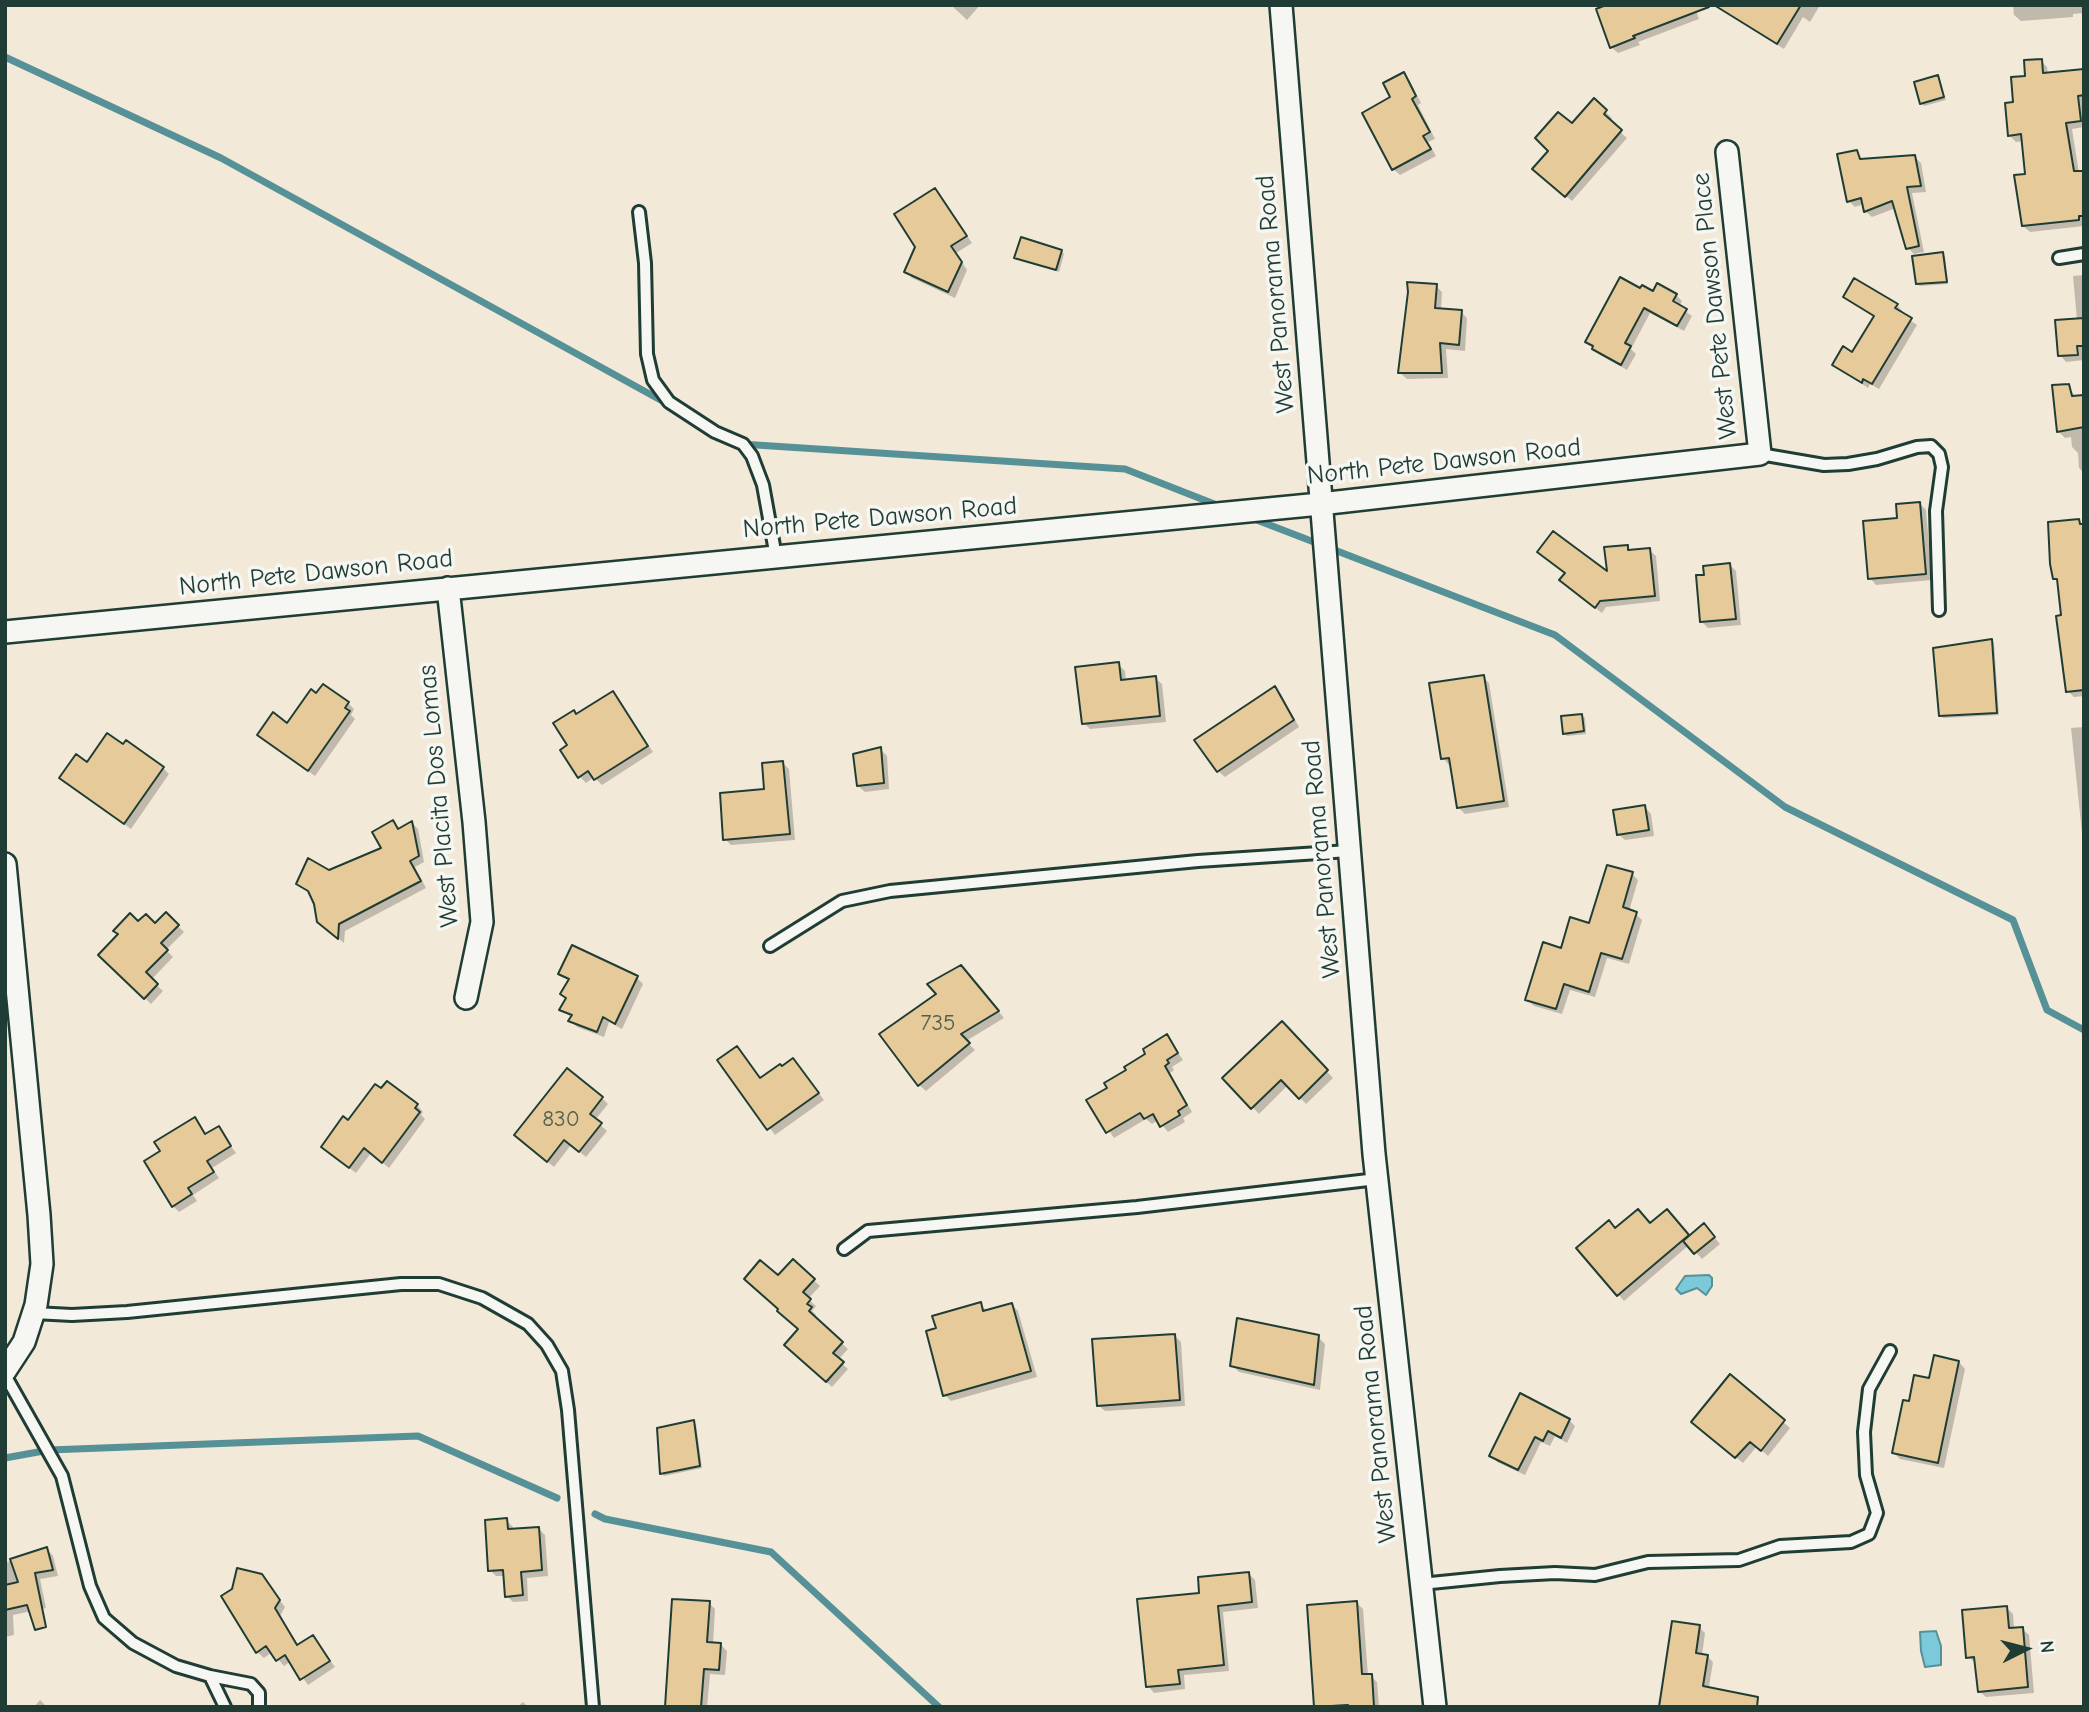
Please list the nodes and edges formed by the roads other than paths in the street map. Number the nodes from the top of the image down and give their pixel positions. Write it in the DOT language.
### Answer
graph roads {
  1 [pos="1281,5"];
  2 [pos="1727,152"];
  3 [pos="639,212"];
  4 [pos="2084,254"];
  5 [pos="2059,258"];
  6 [pos="1760,454"];
  7 [pos="1321,504"];
  8 [pos="776,556"];
  9 [pos="447,588"];
  10 [pos="1939,610"];
  11 [pos="5,632"];
  12 [pos="1349,851"];
  13 [pos="5,864"];
  14 [pos="770,946"];
  15 [pos="466,998"];
  16 [pos="1377,1179"];
  17 [pos="844,1249"];
  18 [pos="34,1313"];
  19 [pos="1890,1350"];
  20 [pos="5,1373"];
  21 [pos="1422,1584"];
  22 [pos="211,1676"];
  23 [pos="225,1707"];
  24 [pos="259,1707"];
  25 [pos="593,1707"];
  26 [pos="1435,1707"];
  1 -- 7 [label="street, West Panorama Road"];
  2 -- 6 [label="street, West Pete Dawson Place"];
  3 -- 8 [label="lane"];
  4 -- 5 [label="lane"];
  6 -- 7 [label="street, North Pete Dawson Road"];
  6 -- 10 [label="lane"];
  7 -- 8 [label="street, North Pete Dawson Road"];
  7 -- 12 [label="street, West Panorama Road"];
  8 -- 9 [label="street, North Pete Dawson Road"];
  9 -- 11 [label="street, North Pete Dawson Road"];
  9 -- 15 [label="street, West Placita Dos Lomas"];
  12 -- 14 [label="lane"];
  12 -- 16 [label="street, West Panorama Road"];
  13 -- 18 [label="street"];
  16 -- 17 [label="lane"];
  16 -- 21 [label="street, West Panorama Road"];
  18 -- 20 [label="street"];
  18 -- 25 [label="lane"];
  19 -- 21 [label="lane"];
  20 -- 22 [label="lane"];
  21 -- 26 [label="street, West Panorama Road"];
  22 -- 23 [label="lane"];
  22 -- 24 [label="lane"];
}
